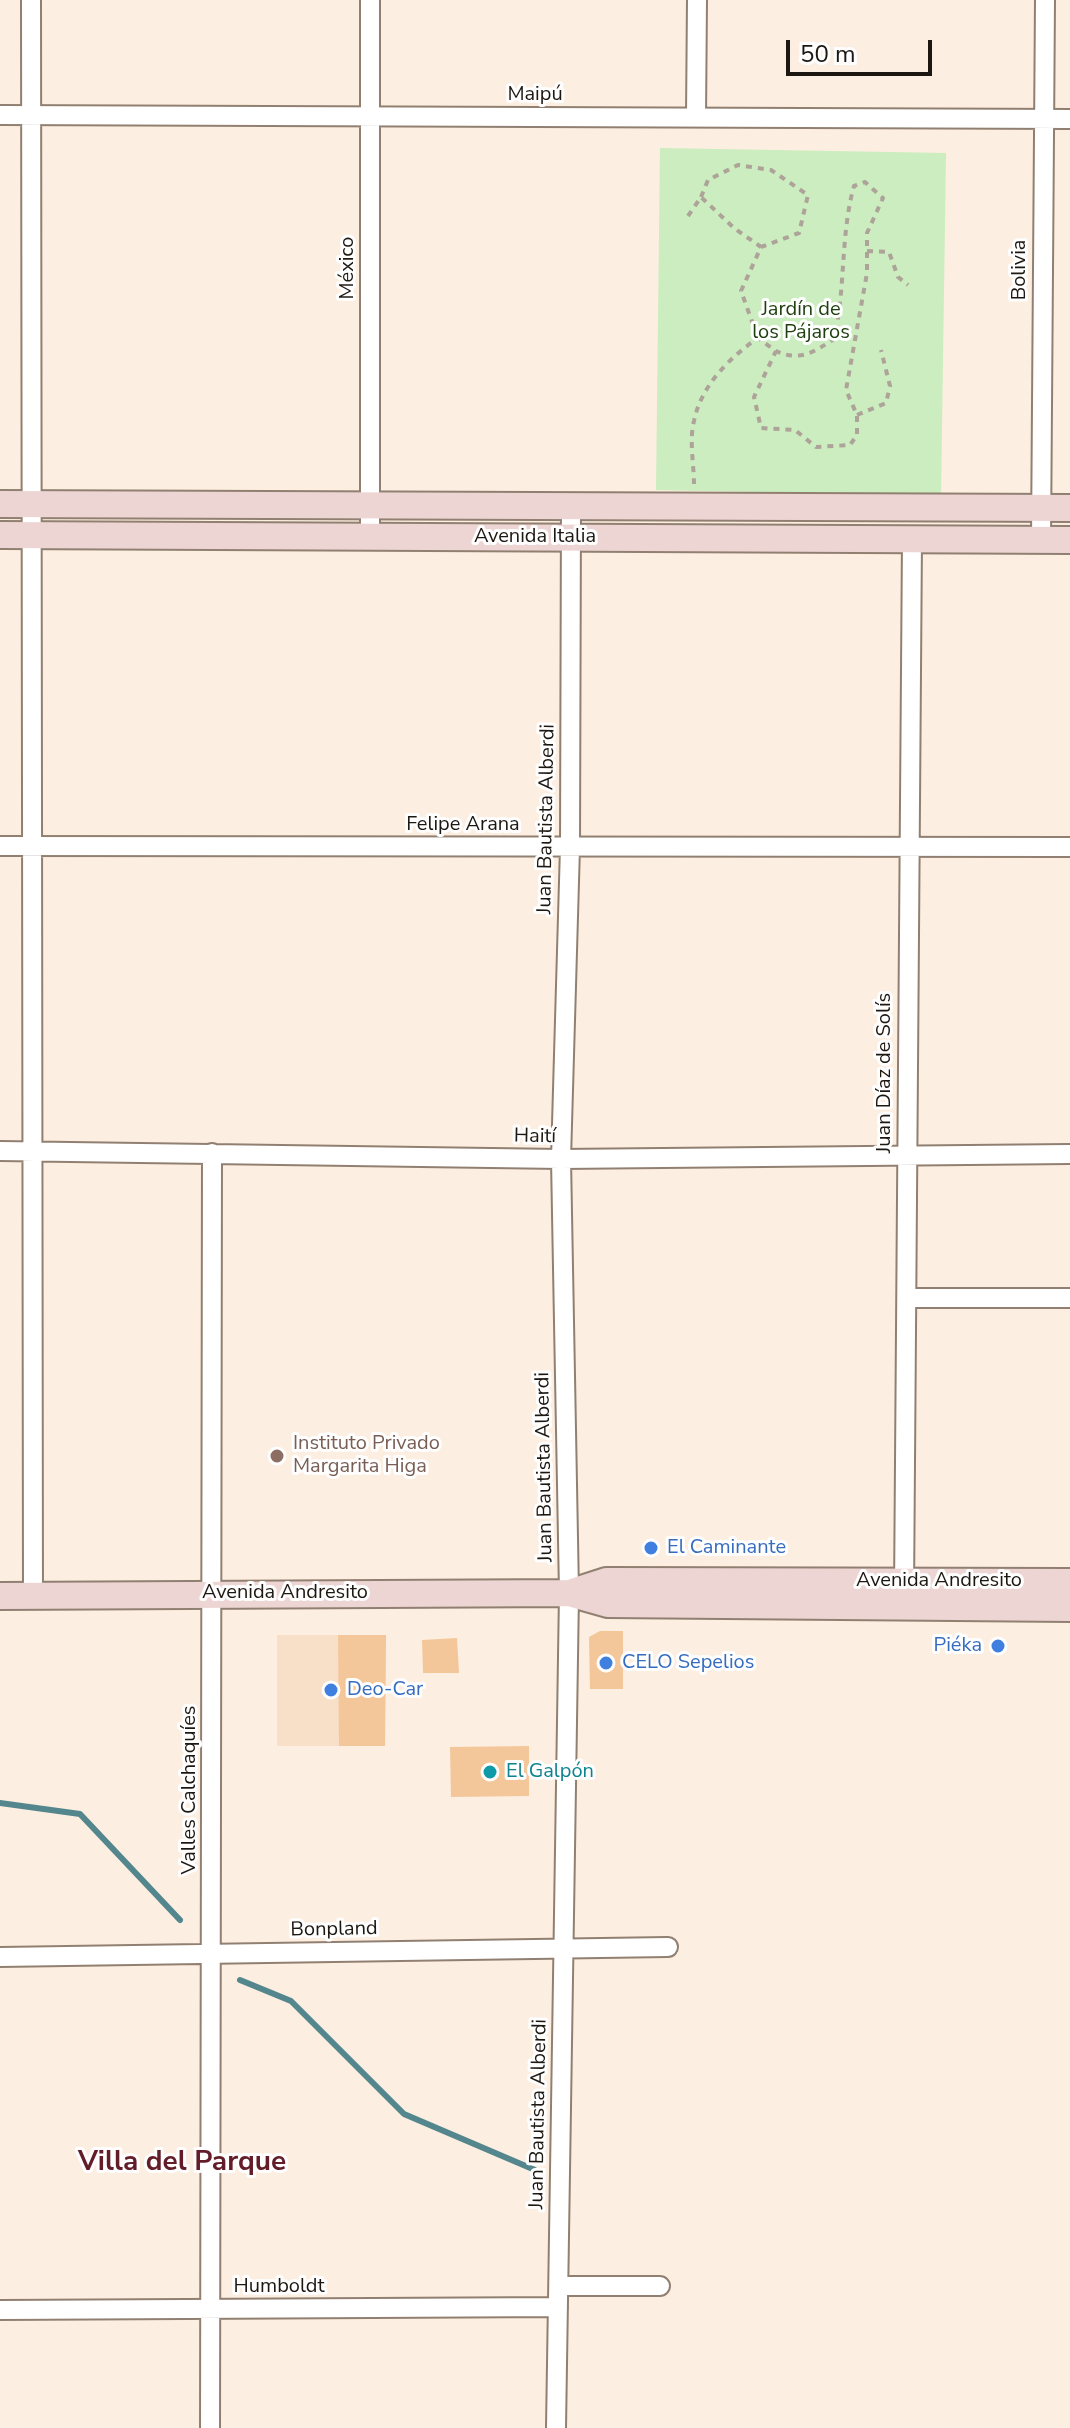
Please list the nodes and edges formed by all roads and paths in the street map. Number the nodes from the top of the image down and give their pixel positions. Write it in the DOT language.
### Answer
graph roads {
  1 [pos="31,0"];
  2 [pos="370,0"];
  3 [pos="697,0"];
  4 [pos="1045,0"];
  5 [pos="0,115"];
  6 [pos="31,115"];
  7 [pos="370,116"];
  8 [pos="696,117"];
  9 [pos="1042,118"];
  10 [pos="1070,119"];
  11 [pos="701,197"];
  12 [pos="688,216"];
  13 [pos="761,247"];
  14 [pos="867,251"];
  15 [pos="908,285"];
  16 [pos="758,338"];
  17 [pos="881,350"];
  18 [pos="776,351"];
  19 [pos="857,415"];
  20 [pos="0,504"];
  21 [pos="31,504"];
  22 [pos="370,505"];
  23 [pos="571,506"];
  24 [pos="694,506"];
  25 [pos="1041,508"];
  26 [pos="1070,508"];
  27 [pos="0,535"];
  28 [pos="31,535"];
  29 [pos="370,537"];
  30 [pos="570,538"];
  31 [pos="912,539"];
  32 [pos="1041,540"];
  33 [pos="1070,540"];
  34 [pos="0,846"];
  35 [pos="32,846"];
  36 [pos="570,847"];
  37 [pos="907,847"];
  38 [pos="1070,847"];
  39 [pos="0,1151"];
  40 [pos="32,1151"];
  41 [pos="212,1153"];
  42 [pos="1070,1154"];
  43 [pos="907,1157"];
  44 [pos="561,1159"];
  45 [pos="907,1298"];
  46 [pos="1070,1298"];
  47 [pos="1070,1582"];
  48 [pos="212,1593"];
  49 [pos="569,1593"];
  50 [pos="904,1594"];
  51 [pos="0,1596"];
  52 [pos="33,1596"];
  53 [pos="1070,1608"];
  54 [pos="668,1947"];
  55 [pos="564,1949"];
  56 [pos="212,1954"];
  57 [pos="0,1957"];
  58 [pos="559,2286"];
  59 [pos="660,2286"];
  60 [pos="558,2307"];
  61 [pos="213,2309"];
  62 [pos="0,2310"];
  63 [pos="210,2428"];
  64 [pos="556,2428"];
  1 -- 6 [label="street"];
  2 -- 7 [label="street, México"];
  3 -- 8 [label="street"];
  4 -- 9 [label="street, Bolivia"];
  5 -- 6 [label="street, Maipú"];
  6 -- 7 [label="street, Maipú"];
  6 -- 21 [label="street"];
  7 -- 8 [label="street, Maipú"];
  7 -- 22 [label="street, México"];
  8 -- 9 [label="street, Maipú"];
  9 -- 10 [label="street, Maipú"];
  9 -- 25 [label="street, Bolivia"];
  11 -- 12 [label="path"];
  11 -- 13 [label="path"];
  11 -- 13 [label="path"];
  13 -- 16 [label="path"];
  14 -- 15 [label="path"];
  14 -- 18 [label="path"];
  14 -- 19 [label="path"];
  16 -- 18 [label="path"];
  16 -- 24 [label="path"];
  17 -- 19 [label="path"];
  18 -- 19 [label="path"];
  20 -- 21 [label="main road, Avenida Italia"];
  21 -- 22 [label="main road, Avenida Italia"];
  21 -- 28 [label="street"];
  22 -- 23 [label="main road, Avenida Italia"];
  22 -- 29 [label="street, México"];
  23 -- 24 [label="main road, Avenida Italia"];
  23 -- 30 [label="street, Juan Bautista Alberdi"];
  24 -- 25 [label="main road, Avenida Italia"];
  25 -- 26 [label="main road, Avenida Italia"];
  25 -- 32 [label="street, Bolivia"];
  27 -- 28 [label="main road, Avenida Italia"];
  28 -- 29 [label="main road, Avenida Italia"];
  28 -- 35 [label="street"];
  29 -- 30 [label="main road, Avenida Italia"];
  30 -- 31 [label="main road, Avenida Italia"];
  30 -- 36 [label="street, Juan Bautista Alberdi"];
  31 -- 32 [label="main road, Avenida Italia"];
  31 -- 37 [label="street, Juan Díaz de Solís"];
  32 -- 33 [label="main road, Avenida Italia"];
  34 -- 35 [label="street, Felipe Arana"];
  35 -- 36 [label="street, Felipe Arana"];
  35 -- 40 [label="street"];
  36 -- 37 [label="street, Felipe Arana"];
  36 -- 44 [label="street, Juan Bautista Alberdi"];
  37 -- 38 [label="street, Felipe Arana"];
  37 -- 43 [label="street, Juan Díaz de Solís"];
  39 -- 40 [label="street, Haití"];
  40 -- 41 [label="street, Haití"];
  40 -- 52 [label="street"];
  41 -- 44 [label="street, Haití"];
  41 -- 48 [label="street, Valles Calchaquíes"];
  42 -- 43 [label="street, Haití"];
  43 -- 44 [label="street, Haití"];
  43 -- 45 [label="street, Juan Díaz de Solís"];
  44 -- 49 [label="street, Juan Bautista Alberdi"];
  45 -- 46 [label="street"];
  45 -- 50 [label="street, Juan Díaz de Solís"];
  47 -- 50 [label="main road, Avenida Andresito"];
  48 -- 49 [label="main road, Avenida Andresito"];
  48 -- 52 [label="main road, Avenida Andresito"];
  48 -- 56 [label="street, Valles Calchaquíes"];
  49 -- 50 [label="main road, Avenida Andresito"];
  49 -- 55 [label="street, Juan Bautista Alberdi"];
  50 -- 53 [label="main road, Avenida Andresito"];
  51 -- 52 [label="main road, Avenida Andresito"];
  54 -- 55 [label="street, Bonpland"];
  55 -- 56 [label="street, Bonpland"];
  55 -- 58 [label="street, Juan Bautista Alberdi"];
  56 -- 57 [label="street, Bonpland"];
  56 -- 61 [label="street, Valles Calchaquíes"];
  58 -- 59 [label="street"];
  58 -- 60 [label="street, Juan Bautista Alberdi"];
  60 -- 61 [label="street, Humboldt"];
  60 -- 64 [label="street, Juan Bautista Alberdi"];
  61 -- 62 [label="street, Humboldt"];
  61 -- 63 [label="street, Valles Calchaquíes"];
}
